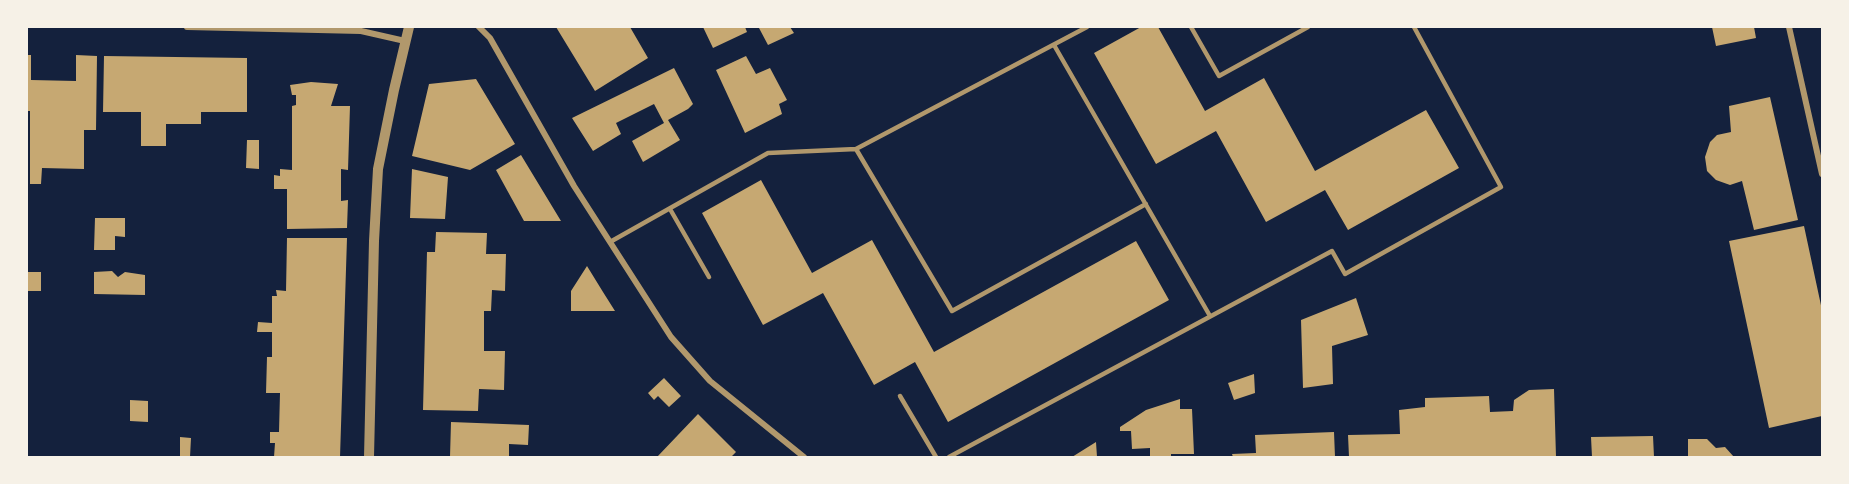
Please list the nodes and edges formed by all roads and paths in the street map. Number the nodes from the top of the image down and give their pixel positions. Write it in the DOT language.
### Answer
graph roads {
  1 [pos="187,27"];
  2 [pos="409,27"];
  3 [pos="479,27"];
  4 [pos="1087,27"];
  5 [pos="1191,27"];
  6 [pos="1308,27"];
  7 [pos="1414,27"];
  8 [pos="1789,27"];
  9 [pos="405,41"];
  10 [pos="1054,45"];
  11 [pos="856,149"];
  12 [pos="1822,174"];
  13 [pos="1146,204"];
  14 [pos="670,209"];
  15 [pos="610,243"];
  16 [pos="709,277"];
  17 [pos="1210,316"];
  18 [pos="900,396"];
  19 [pos="369,457"];
  20 [pos="804,457"];
  21 [pos="936,457"];
  22 [pos="949,457"];
  1 -- 9 [label="street"];
  2 -- 9 [label="street"];
  3 -- 15 [label="street"];
  4 -- 10 [label="lane"];
  5 -- 6 [label="lane"];
  7 -- 17 [label="lane"];
  8 -- 12 [label="street"];
  9 -- 19 [label="street"];
  10 -- 11 [label="lane"];
  10 -- 13 [label="lane"];
  11 -- 13 [label="lane"];
  11 -- 14 [label="lane"];
  13 -- 17 [label="lane"];
  14 -- 15 [label="lane"];
  14 -- 16 [label="lane"];
  15 -- 20 [label="street"];
  17 -- 22 [label="lane"];
  18 -- 21 [label="lane"];
}
